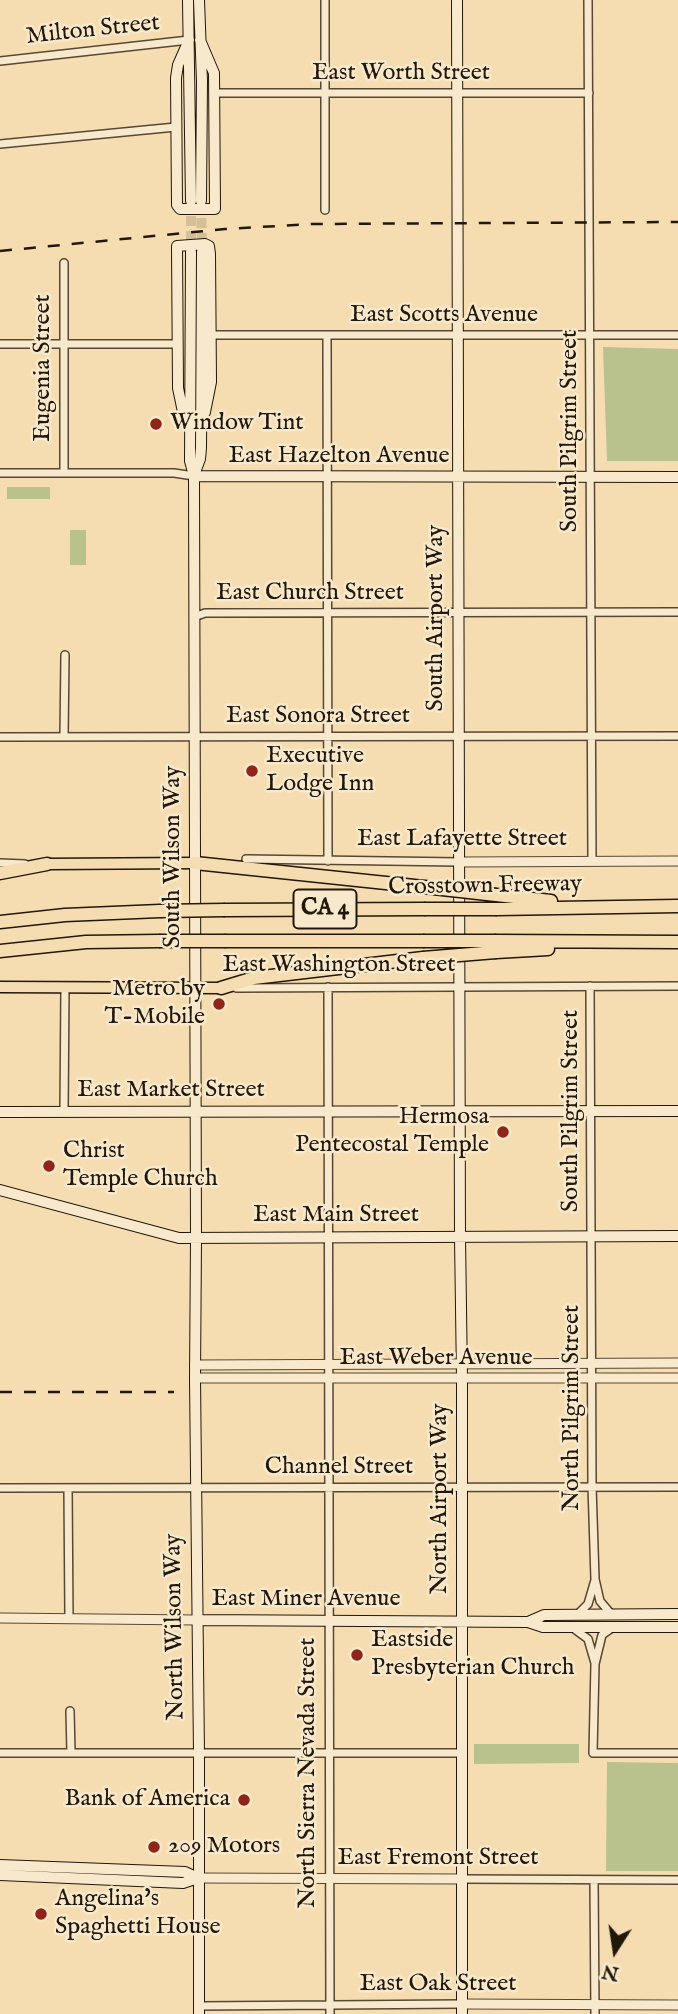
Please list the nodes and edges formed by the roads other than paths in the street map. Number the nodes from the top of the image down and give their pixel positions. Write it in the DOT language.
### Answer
graph roads {
  1 [pos="188,0"];
  2 [pos="199,0"];
  3 [pos="325,0"];
  4 [pos="457,0"];
  5 [pos="588,0"];
  6 [pos="195,40"];
  7 [pos="0,61"];
  8 [pos="214,93"];
  9 [pos="325,93"];
  10 [pos="457,93"];
  11 [pos="589,93"];
  12 [pos="176,127"];
  13 [pos="0,144"];
  14 [pos="196,201"];
  15 [pos="325,210"];
  16 [pos="196,252"];
  17 [pos="64,263"];
  18 [pos="211,335"];
  19 [pos="327,335"];
  20 [pos="457,335"];
  21 [pos="590,335"];
  22 [pos="678,335"];
  23 [pos="0,344"];
  24 [pos="64,344"];
  25 [pos="177,344"];
  26 [pos="196,420"];
  27 [pos="0,473"];
  28 [pos="64,473"];
  29 [pos="194,475"];
  30 [pos="678,477"];
  31 [pos="327,478"];
  32 [pos="458,478"];
  33 [pos="590,478"];
  34 [pos="458,612"];
  35 [pos="590,612"];
  36 [pos="678,612"];
  37 [pos="327,613"];
  38 [pos="194,617"];
  39 [pos="65,655"];
  40 [pos="328,736"];
  41 [pos="458,736"];
  42 [pos="591,736"];
  43 [pos="678,736"];
  44 [pos="0,737"];
  45 [pos="64,737"];
  46 [pos="195,737"];
  47 [pos="246,859"];
  48 [pos="328,861"];
  49 [pos="592,861"];
  50 [pos="678,861"];
  51 [pos="459,862"];
  52 [pos="0,863"];
  53 [pos="195,863"];
  54 [pos="47,864"];
  55 [pos="0,873"];
  56 [pos="597,906"];
  57 [pos="678,906"];
  58 [pos="0,922"];
  59 [pos="678,942"];
  60 [pos="496,946"];
  61 [pos="0,951"];
  62 [pos="459,986"];
  63 [pos="590,986"];
  64 [pos="678,986"];
  65 [pos="0,987"];
  66 [pos="65,987"];
  67 [pos="328,987"];
  68 [pos="196,988"];
  69 [pos="222,988"];
  70 [pos="592,1111"];
  71 [pos="678,1111"];
  72 [pos="0,1112"];
  73 [pos="64,1112"];
  74 [pos="196,1112"];
  75 [pos="328,1112"];
  76 [pos="460,1112"];
  77 [pos="0,1190"];
  78 [pos="678,1236"];
  79 [pos="328,1237"];
  80 [pos="460,1237"];
  81 [pos="592,1237"];
  82 [pos="197,1239"];
  83 [pos="462,1363"];
  84 [pos="678,1363"];
  85 [pos="327,1364"];
  86 [pos="592,1364"];
  87 [pos="195,1365"];
  88 [pos="195,1378"];
  89 [pos="327,1378"];
  90 [pos="592,1378"];
  91 [pos="678,1378"];
  92 [pos="462,1379"];
  93 [pos="592,1486"];
  94 [pos="328,1487"];
  95 [pos="462,1487"];
  96 [pos="678,1487"];
  97 [pos="0,1488"];
  98 [pos="68,1488"];
  99 [pos="196,1488"];
  100 [pos="595,1579"];
  101 [pos="678,1614"];
  102 [pos="576,1615"];
  103 [pos="613,1615"];
  104 [pos="0,1618"];
  105 [pos="69,1619"];
  106 [pos="197,1620"];
  107 [pos="328,1621"];
  108 [pos="461,1622"];
  109 [pos="528,1622"];
  110 [pos="572,1627"];
  111 [pos="678,1627"];
  112 [pos="613,1628"];
  113 [pos="595,1664"];
  114 [pos="70,1711"];
  115 [pos="0,1753"];
  116 [pos="71,1753"];
  117 [pos="329,1753"];
  118 [pos="461,1753"];
  119 [pos="678,1753"];
  120 [pos="200,1755"];
  121 [pos="0,1865"];
  122 [pos="0,1875"];
  123 [pos="198,1878"];
  124 [pos="462,1879"];
  125 [pos="329,1880"];
  126 [pos="594,1880"];
  127 [pos="678,1880"];
  128 [pos="330,2004"];
  129 [pos="678,2005"];
  130 [pos="462,2009"];
  131 [pos="199,2010"];
  132 [pos="594,2010"];
  133 [pos="330,2014"];
  1 -- 6 [label="main road"];
  2 -- 6 [label="main road"];
  3 -- 9 [label="street"];
  4 -- 10 [label="main road, South Airport Way"];
  5 -- 11 [label="street, South Pilgrim Street"];
  6 -- 7 [label="street, Milton Street"];
  6 -- 8 [label="main road"];
  6 -- 12 [label="main road"];
  6 -- 14 [label="main road"];
  8 -- 9 [label="street, East Worth Street"];
  8 -- 12 [label="main road"];
  9 -- 10 [label="street, East Worth Street"];
  9 -- 15 [label="street"];
  10 -- 11 [label="street, East Worth Street"];
  10 -- 20 [label="main road, South Airport Way"];
  11 -- 21 [label="street, South Pilgrim Street"];
  12 -- 13 [label="street"];
  16 -- 26 [label="main road, South Wilson Way"];
  17 -- 24 [label="street, Eugenia Street"];
  18 -- 19 [label="street, East Scotts Avenue"];
  18 -- 25 [label="main road"];
  18 -- 26 [label="main road"];
  19 -- 20 [label="street, East Scotts Avenue"];
  19 -- 31 [label="street"];
  20 -- 21 [label="street, East Scotts Avenue"];
  20 -- 32 [label="main road, South Airport Way"];
  21 -- 22 [label="street, East Scotts Avenue"];
  21 -- 33 [label="street, South Pilgrim Street"];
  23 -- 24 [label="street"];
  24 -- 25 [label="street"];
  24 -- 28 [label="street, Eugenia Street"];
  25 -- 26 [label="main road"];
  26 -- 29 [label="main road, South Wilson Way"];
  27 -- 28 [label="street, East Hazelton Avenue"];
  28 -- 29 [label="street, East Hazelton Avenue"];
  29 -- 31 [label="main road, East Hazelton Avenue"];
  29 -- 38 [label="main road, South Wilson Way"];
  30 -- 33 [label="main road, East Hazelton Avenue"];
  31 -- 32 [label="main road, East Hazelton Avenue"];
  31 -- 37 [label="street"];
  32 -- 33 [label="main road, East Hazelton Avenue"];
  32 -- 34 [label="main road, South Airport Way"];
  33 -- 35 [label="street, South Pilgrim Street"];
  34 -- 35 [label="street, East Church Street"];
  34 -- 37 [label="street, East Church Street"];
  34 -- 41 [label="main road, South Airport Way"];
  35 -- 36 [label="street, East Church Street"];
  35 -- 42 [label="street, South Pilgrim Street"];
  37 -- 38 [label="street, East Church Street"];
  37 -- 40 [label="street"];
  38 -- 46 [label="main road, South Wilson Way"];
  39 -- 45 [label="street"];
  40 -- 41 [label="street, East Sonora Street"];
  40 -- 46 [label="street, East Sonora Street"];
  40 -- 48 [label="street"];
  41 -- 42 [label="street, East Sonora Street"];
  41 -- 51 [label="main road, South Airport Way"];
  42 -- 43 [label="street, East Sonora Street"];
  42 -- 49 [label="street, South Pilgrim Street"];
  44 -- 45 [label="street, East Sonora Street"];
  45 -- 46 [label="street, East Sonora Street"];
  46 -- 53 [label="main road, South Wilson Way"];
  47 -- 48 [label="street, East Lafayette Street"];
  48 -- 51 [label="street, East Lafayette Street"];
  49 -- 50 [label="street, East Lafayette Street"];
  49 -- 51 [label="street, East Lafayette Street"];
  51 -- 62 [label="main road, South Airport Way"];
  52 -- 54 [label="street"];
  53 -- 54 [label="main road"];
  53 -- 56 [label="highway, bridge"];
  53 -- 68 [label="main road, South Wilson Way"];
  54 -- 55 [label="highway"];
  56 -- 57 [label="highway, Crosstown Freeway / CA 4"];
  56 -- 58 [label="highway, Crosstown Freeway / CA 4, bridge"];
  59 -- 60 [label="highway"];
  60 -- 61 [label="highway, CA 4, bridge"];
  60 -- 69 [label="highway, bridge"];
  62 -- 63 [label="street, East Washington Street"];
  62 -- 67 [label="street, East Washington Street"];
  62 -- 76 [label="main road, South Airport Way"];
  63 -- 64 [label="street, East Washington Street"];
  63 -- 70 [label="street, South Pilgrim Street"];
  65 -- 66 [label="main road, East Washington Street"];
  66 -- 68 [label="main road, East Washington Street"];
  66 -- 73 [label="street"];
  67 -- 69 [label="street, East Washington Street"];
  67 -- 75 [label="street, North Sierra Nevada Street"];
  68 -- 69 [label="main road, East Washington Street"];
  68 -- 74 [label="main road, South Wilson Way"];
  70 -- 71 [label="main road, East Market Street"];
  70 -- 76 [label="main road, East Market Street"];
  70 -- 81 [label="street, South Pilgrim Street"];
  72 -- 73 [label="main road, East Market Street"];
  73 -- 74 [label="main road, East Market Street"];
  74 -- 75 [label="main road, East Market Street"];
  74 -- 82 [label="main road, South Wilson Way"];
  75 -- 76 [label="main road, East Market Street"];
  75 -- 79 [label="street, North Sierra Nevada Street"];
  76 -- 80 [label="main road, South Airport Way"];
  77 -- 82 [label="main road, East Main Street"];
  78 -- 81 [label="main road, East Main Street"];
  79 -- 80 [label="main road, East Main Street"];
  79 -- 82 [label="main road, East Main Street"];
  79 -- 85 [label="street, North Sierra Nevada Street"];
  80 -- 81 [label="main road, East Main Street"];
  80 -- 83 [label="main road, North Airport Way"];
  81 -- 86 [label="street, North Pilgrim Street"];
  82 -- 87 [label="main road, North Wilson Way"];
  83 -- 85 [label="street, East Weber Avenue"];
  83 -- 86 [label="street, East Weber Avenue"];
  83 -- 92 [label="main road, North Airport Way"];
  84 -- 86 [label="street, East Weber Avenue"];
  85 -- 87 [label="street, East Weber Avenue"];
  85 -- 89 [label="street, North Sierra Nevada Street"];
  86 -- 90 [label="street, North Pilgrim Street"];
  87 -- 88 [label="main road, North Wilson Way"];
  88 -- 89 [label="street, East Weber Avenue"];
  88 -- 99 [label="main road, North Wilson Way"];
  89 -- 92 [label="street, East Weber Avenue"];
  89 -- 94 [label="street, North Sierra Nevada Street"];
  90 -- 91 [label="street, East Weber Avenue"];
  90 -- 92 [label="street, East Weber Avenue"];
  90 -- 93 [label="street, North Pilgrim Street"];
  92 -- 95 [label="main road, North Airport Way"];
  93 -- 95 [label="street, Channel Street"];
  93 -- 96 [label="street, Channel Street"];
  93 -- 100 [label="street, North Pilgrim Street"];
  94 -- 95 [label="street, Channel Street"];
  94 -- 99 [label="street, Channel Street"];
  94 -- 107 [label="street, North Sierra Nevada Street"];
  95 -- 108 [label="main road, North Airport Way"];
  97 -- 98 [label="street, Channel Street"];
  98 -- 99 [label="street, Channel Street"];
  98 -- 105 [label="street"];
  99 -- 106 [label="main road, North Wilson Way"];
  100 -- 102 [label="street, North Pilgrim Street"];
  100 -- 103 [label="street, North Pilgrim Street"];
  101 -- 103 [label="main road, East Miner Avenue"];
  102 -- 103 [label="main road, East Miner Avenue"];
  102 -- 109 [label="main road, East Miner Avenue"];
  104 -- 105 [label="street, East Miner Avenue"];
  105 -- 106 [label="street, East Miner Avenue"];
  106 -- 107 [label="main road, East Miner Avenue"];
  106 -- 120 [label="main road, North Wilson Way"];
  107 -- 108 [label="main road, East Miner Avenue"];
  107 -- 117 [label="street, North Sierra Nevada Street"];
  108 -- 109 [label="main road, East Miner Avenue"];
  108 -- 118 [label="main road, North Airport Way"];
  109 -- 110 [label="main road, East Miner Avenue"];
  110 -- 112 [label="main road, East Miner Avenue"];
  110 -- 113 [label="street"];
  111 -- 112 [label="main road, East Miner Avenue"];
  112 -- 113 [label="street"];
  113 -- 119 [label="street"];
  114 -- 116 [label="street"];
  115 -- 116 [label="street"];
  116 -- 120 [label="street"];
  117 -- 118 [label="street"];
  117 -- 120 [label="street"];
  117 -- 125 [label="street, North Sierra Nevada Street"];
  118 -- 124 [label="main road, North Airport Way"];
  120 -- 123 [label="main road, North Wilson Way"];
  121 -- 123 [label="main road, East Fremont Street"];
  122 -- 123 [label="main road, East Fremont Street"];
  123 -- 125 [label="street, East Fremont Street"];
  123 -- 131 [label="main road, North Wilson Way"];
  124 -- 125 [label="street, East Fremont Street"];
  124 -- 126 [label="street, East Fremont Street"];
  124 -- 130 [label="main road, North Airport Way"];
  125 -- 128 [label="street, North Sierra Nevada Street"];
  126 -- 127 [label="street, East Fremont Street"];
  126 -- 132 [label="street"];
  128 -- 130 [label="street, East Oak Street"];
  128 -- 131 [label="street, East Oak Street"];
  128 -- 133 [label="street, North Sierra Nevada Street"];
  129 -- 132 [label="street, East Oak Street"];
  130 -- 132 [label="street, East Oak Street"];
}
